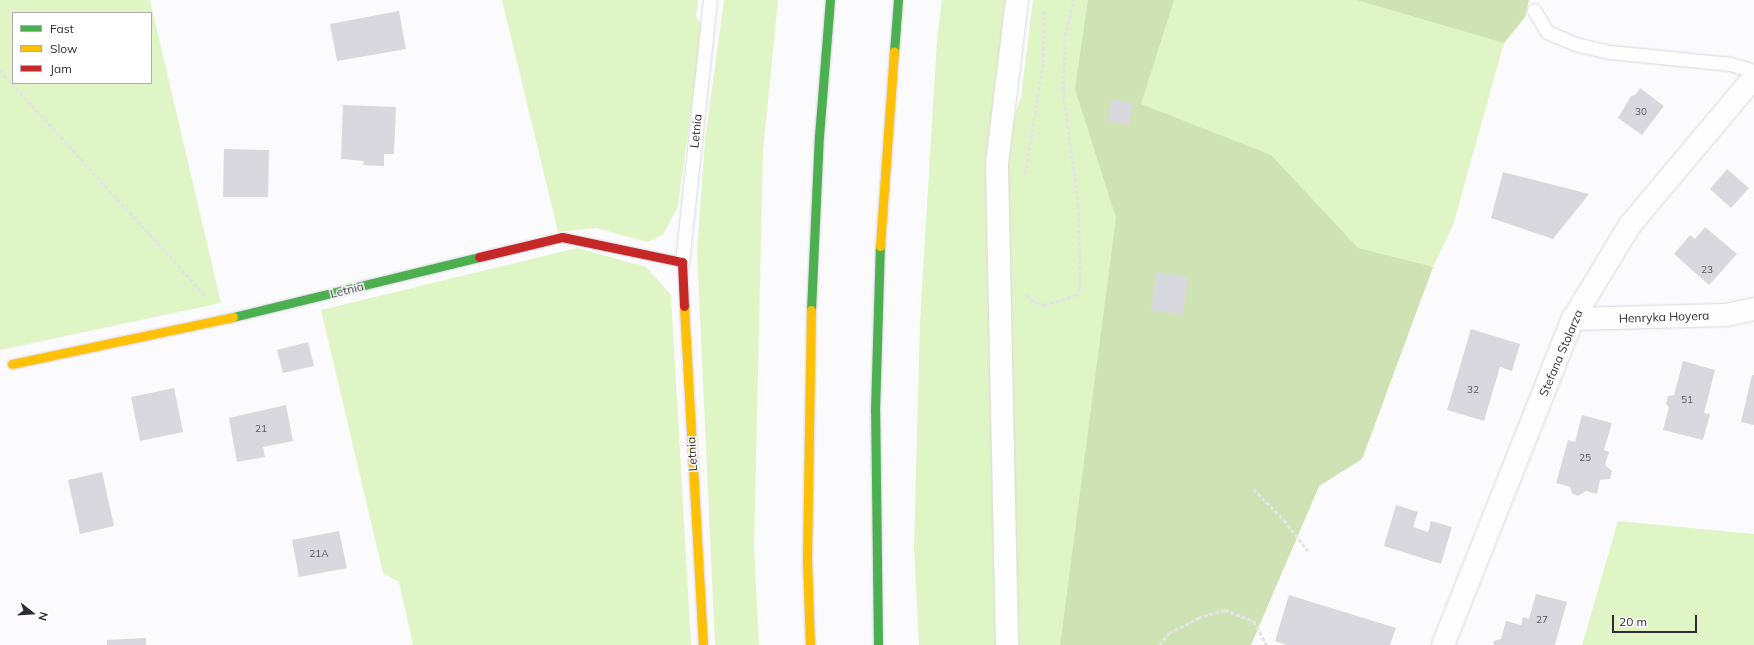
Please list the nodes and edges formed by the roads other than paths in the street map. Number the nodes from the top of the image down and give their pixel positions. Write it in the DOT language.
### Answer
graph roads {
  1 [pos="710,0"];
  2 [pos="830,0"];
  3 [pos="898,0"];
  4 [pos="1017,0"];
  5 [pos="1534,10"];
  6 [pos="1754,71"];
  7 [pos="1754,78"];
  8 [pos="682,262"];
  9 [pos="1754,309"];
  10 [pos="1573,319"];
  11 [pos="12,364"];
  12 [pos="702,645"];
  13 [pos="810,645"];
  14 [pos="878,645"];
  15 [pos="1007,645"];
  16 [pos="1443,645"];
  1 -- 8 [label="lane, Letnia"];
  2 -- 13 [label="main road"];
  3 -- 14 [label="main road"];
  4 -- 15 [label="street"];
  5 -- 6 [label="lane"];
  7 -- 10 [label="street, Stefana Stolarza"];
  8 -- 11 [label="main road, Letnia"];
  8 -- 12 [label="main road, Letnia"];
  9 -- 10 [label="street, Henryka Hoyera"];
  10 -- 16 [label="street, Stefana Stolarza"];
}
